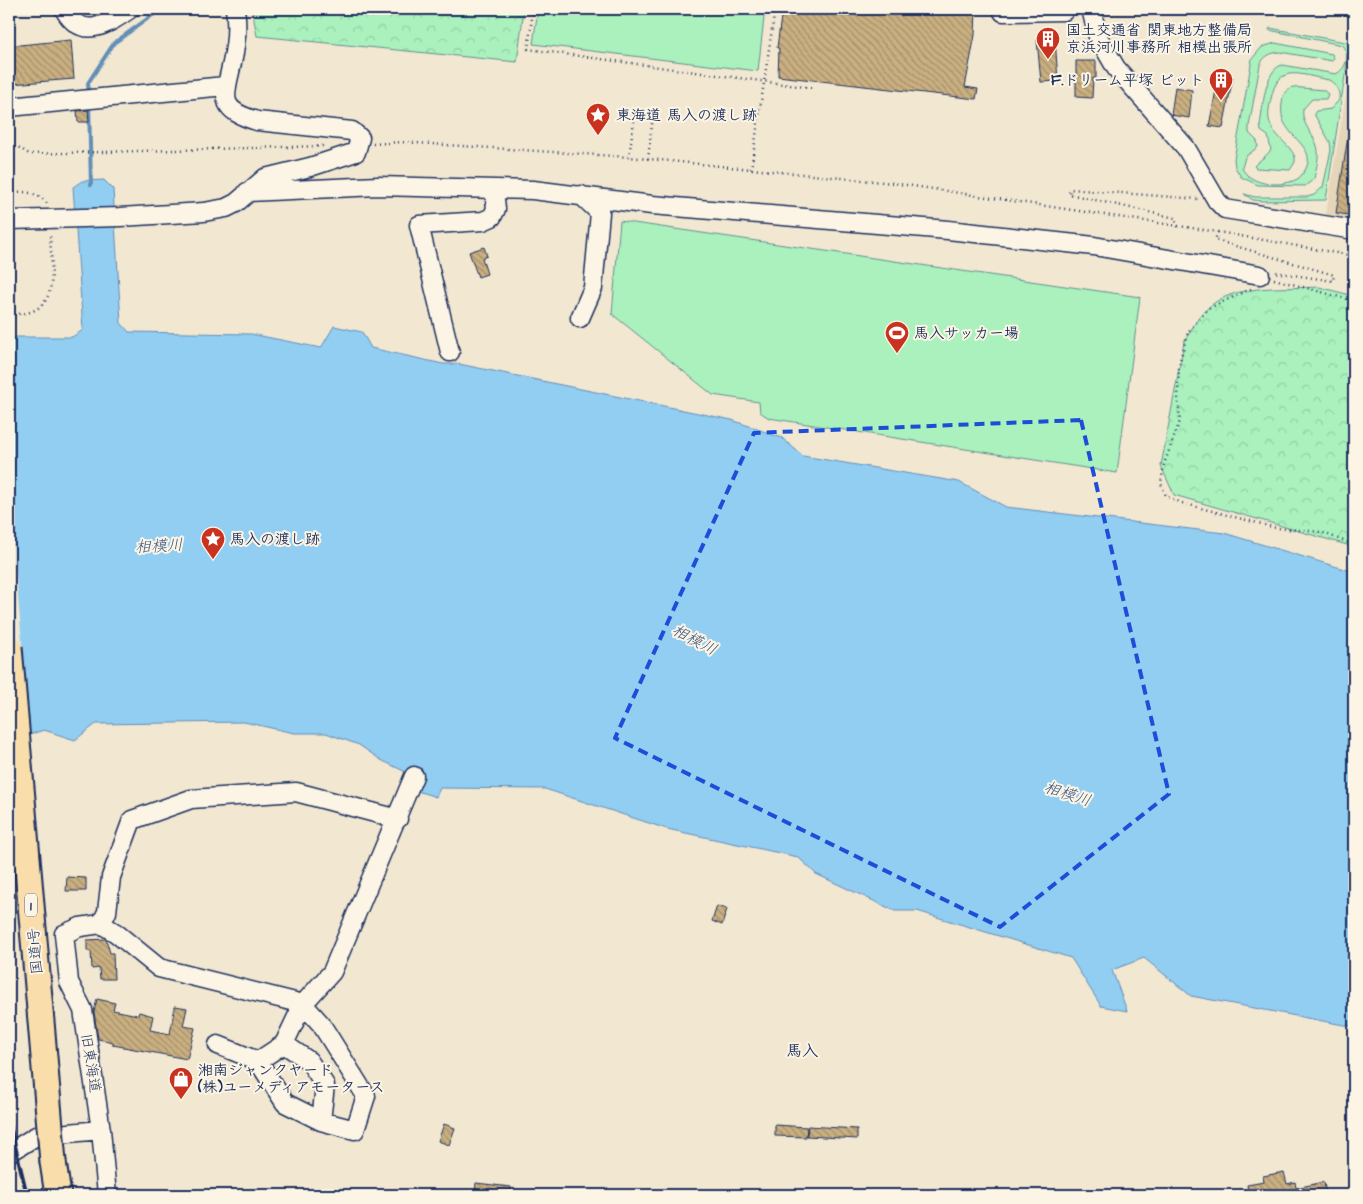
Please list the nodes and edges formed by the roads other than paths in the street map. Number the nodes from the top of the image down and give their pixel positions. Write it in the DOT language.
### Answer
graph roads {
  1 [pos="64,9"];
  2 [pos="130,9"];
  3 [pos="235,9"];
  4 [pos="1003,9"];
  5 [pos="1086,9"];
  6 [pos="1091,9"];
  7 [pos="1062,10"];
  8 [pos="225,86"];
  9 [pos="9,107"];
  10 [pos="494,189"];
  11 [pos="247,192"];
  12 [pos="581,195"];
  13 [pos="9,220"];
  14 [pos="1354,230"];
  15 [pos="1261,277"];
  16 [pos="580,318"];
  17 [pos="450,352"];
  18 [pos="9,647"];
  19 [pos="414,776"];
  20 [pos="398,818"];
  21 [pos="101,924"];
  22 [pos="303,1004"];
  23 [pos="284,1044"];
  24 [pos="218,1045"];
  25 [pos="258,1061"];
  26 [pos="320,1121"];
  27 [pos="101,1130"];
  28 [pos="9,1152"];
  29 [pos="58,1195"];
  30 [pos="107,1195"];
  1 -- 2 [label="street"];
  3 -- 8 [label="street"];
  4 -- 7 [label="street"];
  5 -- 7 [label="street"];
  6 -- 14 [label="street"];
  8 -- 9 [label="street"];
  8 -- 11 [label="street"];
  10 -- 11 [label="street"];
  10 -- 12 [label="street"];
  10 -- 17 [label="street"];
  11 -- 13 [label="street"];
  12 -- 15 [label="street"];
  12 -- 16 [label="street"];
  18 -- 29 [label="highway, 国道1号 / 1, bridge"];
  19 -- 20 [label="street"];
  20 -- 21 [label="street"];
  20 -- 22 [label="street"];
  21 -- 22 [label="street"];
  21 -- 27 [label="street, 旧東海道"];
  22 -- 23 [label="street"];
  22 -- 26 [label="street"];
  23 -- 25 [label="street"];
  23 -- 26 [label="street"];
  24 -- 25 [label="street"];
  25 -- 26 [label="street"];
  27 -- 28 [label="street"];
  27 -- 30 [label="street, 旧東海道"];
}
